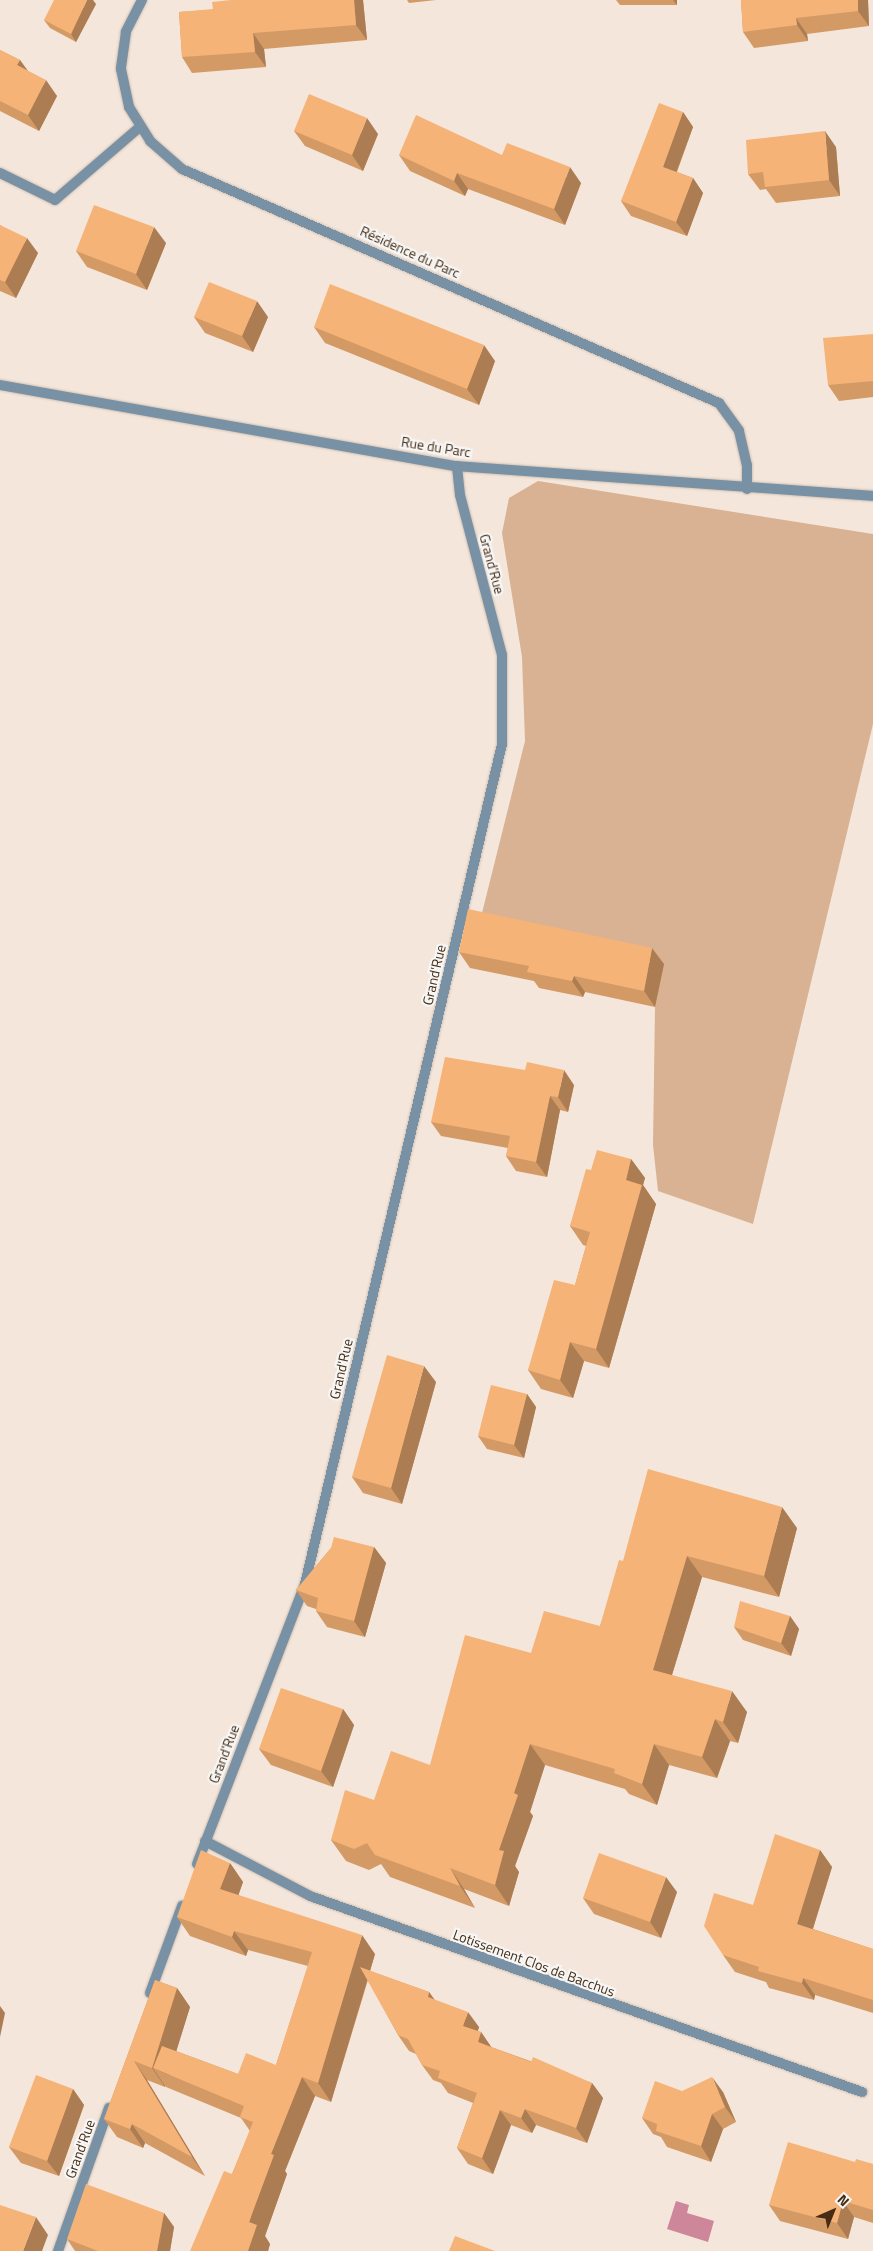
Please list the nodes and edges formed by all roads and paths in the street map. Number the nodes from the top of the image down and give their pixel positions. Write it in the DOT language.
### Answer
graph roads {
  1 [pos="142,0"];
  2 [pos="141,126"];
  3 [pos="0,173"];
  4 [pos="0,385"];
  5 [pos="457,466"];
  6 [pos="747,489"];
  7 [pos="873,496"];
  8 [pos="205,1841"];
  9 [pos="192,1878"];
  10 [pos="185,1897"];
  11 [pos="145,2009"];
  12 [pos="862,2092"];
  13 [pos="115,2093"];
  14 [pos="58,2251"];
  1 -- 2 [label="street, Résidence du Parc"];
  2 -- 3 [label="street"];
  2 -- 6 [label="street, Résidence du Parc"];
  4 -- 5 [label="street, Rue du Parc"];
  5 -- 6 [label="street, Rue du Parc"];
  5 -- 8 [label="street, Grand'Rue"];
  6 -- 7 [label="street, Rue du Parc"];
  8 -- 9 [label="street, Grand'Rue"];
  8 -- 12 [label="street, Lotissement Clos de Bacchus"];
  10 -- 11 [label="street"];
  13 -- 14 [label="street, Grand'Rue"];
}
